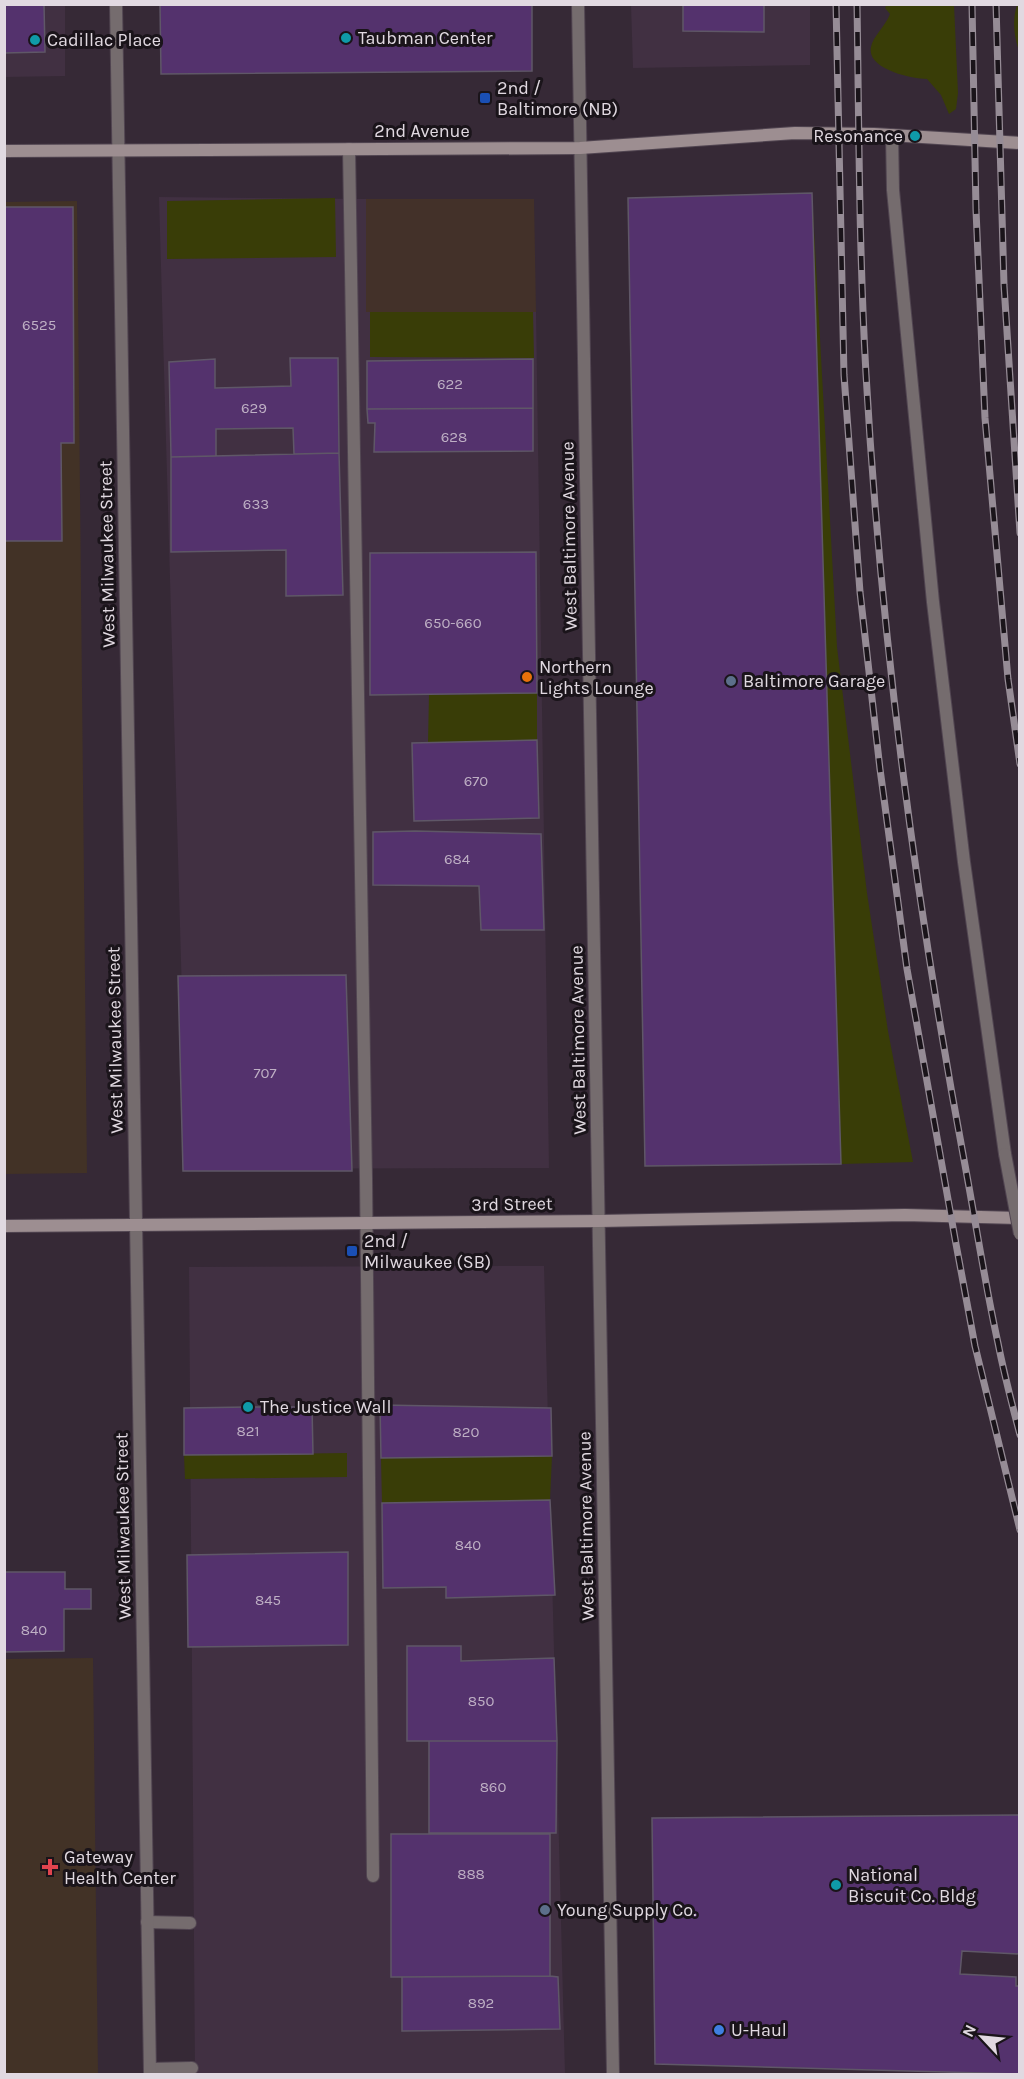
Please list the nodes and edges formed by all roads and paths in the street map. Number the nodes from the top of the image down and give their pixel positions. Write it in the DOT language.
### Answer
graph roads {
  1 [pos="116,4"];
  2 [pos="578,4"];
  3 [pos="892,135"];
  4 [pos="1020,143"];
  5 [pos="580,148"];
  6 [pos="349,149"];
  7 [pos="119,150"];
  8 [pos="4,152"];
  9 [pos="1020,1218"];
  10 [pos="599,1221"];
  11 [pos="366,1223"];
  12 [pos="136,1225"];
  13 [pos="4,1226"];
  14 [pos="1020,1234"];
  15 [pos="373,1876"];
  16 [pos="147,1922"];
  17 [pos="190,1923"];
  18 [pos="192,2068"];
  19 [pos="150,2072"];
  20 [pos="613,2074"];
  1 -- 7 [label="street, West Milwaukee Street"];
  2 -- 5 [label="street, West Baltimore Avenue"];
  3 -- 4 [label="street, 2nd Avenue"];
  3 -- 5 [label="street, 2nd Avenue"];
  3 -- 14 [label="street, bridge"];
  5 -- 6 [label="street, 2nd Avenue"];
  5 -- 10 [label="street, West Baltimore Avenue"];
  6 -- 7 [label="street, 2nd Avenue"];
  6 -- 11 [label="street"];
  7 -- 8 [label="street, 2nd Avenue"];
  7 -- 12 [label="street, West Milwaukee Street"];
  9 -- 10 [label="street, 3rd Street"];
  10 -- 11 [label="street, 3rd Street"];
  10 -- 20 [label="street, West Baltimore Avenue"];
  11 -- 12 [label="street, 3rd Street"];
  11 -- 15 [label="street"];
  12 -- 13 [label="street, 3rd Street"];
  12 -- 16 [label="street, West Milwaukee Street"];
  16 -- 17 [label="street"];
  16 -- 19 [label="street, West Milwaukee Street"];
  18 -- 19 [label="street"];
}
